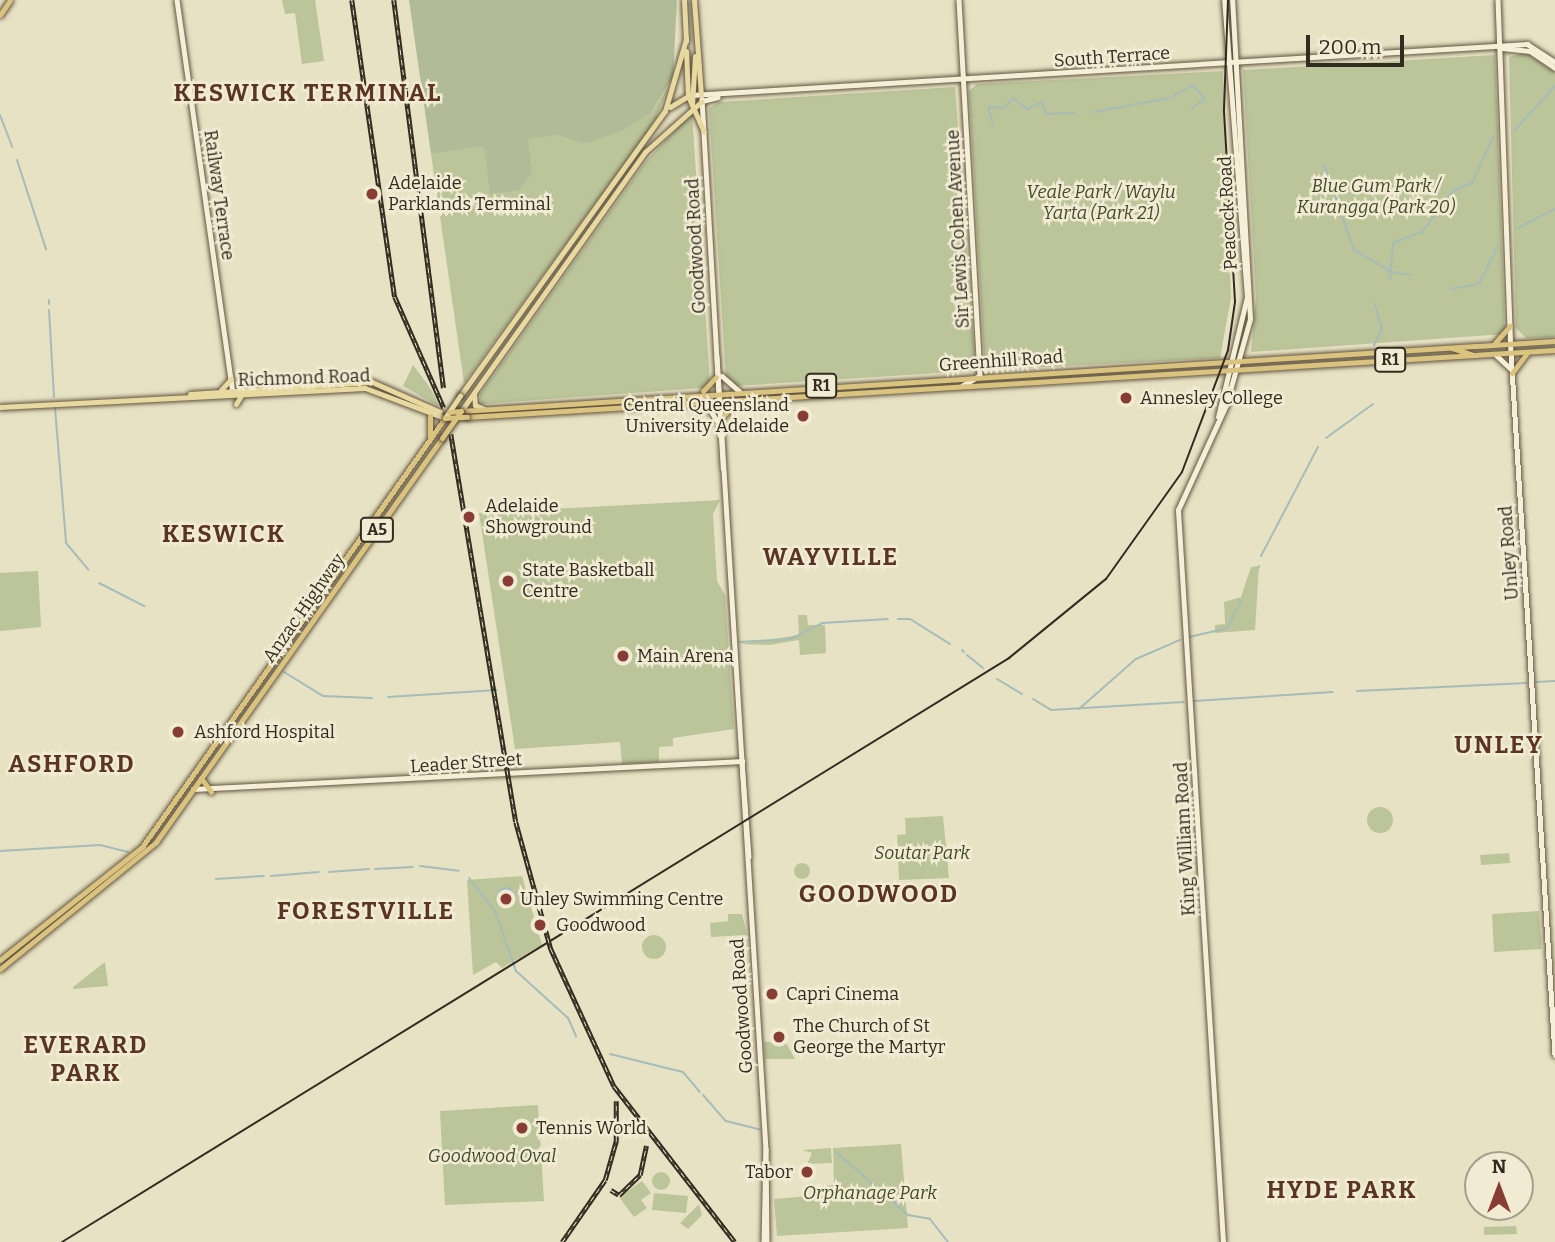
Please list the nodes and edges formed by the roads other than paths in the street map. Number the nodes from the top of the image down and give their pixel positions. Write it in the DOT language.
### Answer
graph roads {
  1 [pos="10,0"];
  2 [pos="177,0"];
  3 [pos="684,0"];
  4 [pos="694,0"];
  5 [pos="958,0"];
  6 [pos="1224,0"];
  7 [pos="1232,0"];
  8 [pos="1498,0"];
  9 [pos="0,15"];
  10 [pos="686,39"];
  11 [pos="1501,48"];
  12 [pos="1540,54"];
  13 [pos="1555,62"];
  14 [pos="1233,64"];
  15 [pos="1555,68"];
  16 [pos="963,80"];
  17 [pos="726,95"];
  18 [pos="697,97"];
  19 [pos="712,99"];
  20 [pos="692,105"];
  21 [pos="665,111"];
  22 [pos="702,112"];
  23 [pos="704,132"];
  24 [pos="534,300"];
  25 [pos="1510,326"];
  26 [pos="1555,341"];
  27 [pos="1538,342"];
  28 [pos="1511,344"];
  29 [pos="1492,345"];
  30 [pos="1448,347"];
  31 [pos="1555,350"];
  32 [pos="1530,351"];
  33 [pos="1544,351"];
  34 [pos="1346,353"];
  35 [pos="1511,353"];
  36 [pos="1313,354"];
  37 [pos="1495,354"];
  38 [pos="1473,355"];
  39 [pos="1265,358"];
  40 [pos="1238,360"];
  41 [pos="1352,363"];
  42 [pos="1180,364"];
  43 [pos="1307,365"];
  44 [pos="1273,367"];
  45 [pos="1235,369"];
  46 [pos="1053,372"];
  47 [pos="1185,372"];
  48 [pos="1512,373"];
  49 [pos="718,374"];
  50 [pos="980,376"];
  51 [pos="231,380"];
  52 [pos="1039,381"];
  53 [pos="863,383"];
  54 [pos="850,384"];
  55 [pos="995,384"];
  56 [pos="962,386"];
  57 [pos="221,390"];
  58 [pos="241,391"];
  59 [pos="739,391"];
  60 [pos="233,392"];
  61 [pos="719,392"];
  62 [pos="396,393"];
  63 [pos="862,393"];
  64 [pos="878,393"];
  65 [pos="474,394"];
  66 [pos="694,394"];
  67 [pos="187,395"];
  68 [pos="633,399"];
  69 [pos="736,401"];
  70 [pos="720,402"];
  71 [pos="706,403"];
  72 [pos="236,404"];
  73 [pos="564,404"];
  74 [pos="652,406"];
  75 [pos="0,407"];
  76 [pos="488,410"];
  77 [pos="583,410"];
  78 [pos="463,413"];
  79 [pos="724,415"];
  80 [pos="430,416"];
  81 [pos="443,417"];
  82 [pos="719,425"];
  83 [pos="429,440"];
  84 [pos="725,475"];
  85 [pos="335,574"];
  86 [pos="342,579"];
  87 [pos="256,687"];
  88 [pos="262,692"];
  89 [pos="237,714"];
  90 [pos="240,723"];
  91 [pos="228,726"];
  92 [pos="212,757"];
  93 [pos="742,761"];
  94 [pos="198,776"];
  95 [pos="193,789"];
  96 [pos="211,792"];
  97 [pos="176,802"];
  98 [pos="153,831"];
  99 [pos="163,832"];
  100 [pos="156,842"];
  101 [pos="145,844"];
  102 [pos="63,911"];
  103 [pos="68,917"];
  104 [pos="3,961"];
  105 [pos="0,970"];
  106 [pos="1555,1055"];
  107 [pos="765,1242"];
  108 [pos="1223,1242"];
  1 -- 9 [label="highway"];
  2 -- 51 [label="main road, Railway Terrace"];
  3 -- 10 [label="main road"];
  4 -- 18 [label="main road"];
  5 -- 16 [label="main road, Sir Lewis Cohen Avenue"];
  6 -- 14 [label="main road"];
  7 -- 14 [label="main road"];
  8 -- 11 [label="main road, Unley Road"];
  10 -- 18 [label="main road"];
  10 -- 21 [label="main road"];
  11 -- 12 [label="main road, South Terrace"];
  11 -- 12 [label="main road, South Terrace"];
  11 -- 14 [label="main road, South Terrace"];
  11 -- 25 [label="main road, Unley Road"];
  12 -- 13 [label="main road"];
  12 -- 15 [label="main road"];
  14 -- 16 [label="main road, South Terrace"];
  14 -- 40 [label="main road, Peacock Road"];
  16 -- 17 [label="main road, South Terrace"];
  16 -- 50 [label="main road, Sir Lewis Cohen Avenue"];
  17 -- 18 [label="main road, South Terrace"];
  17 -- 19 [label="main road, South Terrace"];
  18 -- 19 [label="main road, South Terrace"];
  18 -- 20 [label="main road, Anzac Highway"];
  18 -- 20 [label="main road, Goodwood Road"];
  18 -- 21 [label="main road"];
  18 -- 22 [label="main road, Goodwood Road"];
  19 -- 22 [label="main road"];
  20 -- 23 [label="main road, Goodwood Road"];
  20 -- 24 [label="main road, Anzac Highway"];
  21 -- 24 [label="main road, Anzac Highway"];
  22 -- 23 [label="main road, Goodwood Road"];
  23 -- 49 [label="main road, Goodwood Road"];
  24 -- 65 [label="main road, Anzac Highway"];
  24 -- 81 [label="main road, Anzac Highway, bridge"];
  25 -- 28 [label="main road, Unley Road"];
  25 -- 29 [label="highway"];
  26 -- 27 [label="highway, Greenhill Road / R1"];
  27 -- 28 [label="highway, Greenhill Road / R1"];
  27 -- 33 [label="highway"];
  28 -- 29 [label="highway, Greenhill Road / R1"];
  28 -- 35 [label="main road, Unley Road"];
  29 -- 30 [label="highway, Greenhill Road / R1"];
  30 -- 34 [label="highway, Greenhill Road / R1"];
  30 -- 38 [label="highway"];
  31 -- 33 [label="highway, Greenhill Road / R1"];
  32 -- 33 [label="highway, Greenhill Road / R1"];
  32 -- 35 [label="highway, Greenhill Road / R1"];
  32 -- 48 [label="highway"];
  34 -- 36 [label="highway, Greenhill Road / R1"];
  34 -- 41 [label="highway"];
  35 -- 37 [label="highway, Greenhill Road / R1"];
  35 -- 48 [label="main road, Unley Road"];
  36 -- 39 [label="highway, Greenhill Road / R1"];
  36 -- 43 [label="highway"];
  37 -- 38 [label="highway, Greenhill Road / R1"];
  37 -- 48 [label="main road"];
  38 -- 41 [label="highway, Greenhill Road / R1"];
  39 -- 40 [label="highway, Greenhill Road / R1"];
  39 -- 44 [label="highway"];
  40 -- 42 [label="highway, Greenhill Road / R1"];
  40 -- 45 [label="main road, King William Road"];
  41 -- 43 [label="highway, Greenhill Road / R1"];
  42 -- 46 [label="highway, Greenhill Road / R1"];
  42 -- 47 [label="highway"];
  43 -- 44 [label="highway, Greenhill Road / R1"];
  44 -- 45 [label="highway, Greenhill Road / R1"];
  45 -- 47 [label="highway, Greenhill Road / R1"];
  45 -- 108 [label="main road, King William Road"];
  46 -- 50 [label="highway, Greenhill Road / R1"];
  46 -- 52 [label="highway"];
  47 -- 52 [label="highway, Greenhill Road / R1"];
  48 -- 106 [label="main road, Unley Road"];
  49 -- 59 [label="main road"];
  49 -- 61 [label="main road, Goodwood Road"];
  49 -- 66 [label="highway"];
  50 -- 53 [label="highway, Greenhill Road / R1"];
  50 -- 55 [label="highway"];
  50 -- 56 [label="main road"];
  51 -- 57 [label="main road"];
  51 -- 58 [label="main road"];
  51 -- 60 [label="main road, Railway Terrace"];
  52 -- 55 [label="highway, Greenhill Road / R1"];
  53 -- 54 [label="highway, Greenhill Road / R1"];
  53 -- 64 [label="highway"];
  54 -- 59 [label="highway, Greenhill Road / R1"];
  54 -- 63 [label="highway"];
  55 -- 56 [label="highway, Greenhill Road / R1"];
  56 -- 64 [label="highway, Greenhill Road / R1"];
  57 -- 60 [label="main road, Richmond Road / R1"];
  57 -- 67 [label="main road, Richmond Road / R1"];
  58 -- 60 [label="main road, Richmond Road / R1"];
  58 -- 62 [label="main road, Richmond Road / R1"];
  58 -- 72 [label="main road"];
  59 -- 61 [label="highway, Greenhill Road / R1"];
  60 -- 67 [label="main road, Richmond Road / R1"];
  61 -- 66 [label="highway, Greenhill Road / R1"];
  61 -- 70 [label="main road, Goodwood Road"];
  62 -- 80 [label="main road, Richmond Road / R1"];
  62 -- 81 [label="main road, Richmond Road / R1"];
  63 -- 64 [label="highway, Greenhill Road / R1"];
  63 -- 69 [label="highway, Greenhill Road / R1"];
  65 -- 76 [label="main road"];
  65 -- 78 [label="main road, Anzac Highway"];
  66 -- 68 [label="highway, Greenhill Road / R1"];
  67 -- 75 [label="main road, Richmond Road / R1"];
  68 -- 73 [label="highway, Greenhill Road / R1"];
  68 -- 74 [label="highway"];
  69 -- 70 [label="highway, Greenhill Road / R1"];
  69 -- 79 [label="highway"];
  70 -- 71 [label="highway, Greenhill Road / R1"];
  70 -- 79 [label="main road, Goodwood Road"];
  70 -- 82 [label="main road, Goodwood Road"];
  71 -- 74 [label="highway, Greenhill Road / R1"];
  71 -- 82 [label="main road"];
  73 -- 76 [label="highway, Greenhill Road / R1"];
  73 -- 77 [label="highway"];
  74 -- 77 [label="highway, Greenhill Road / R1"];
  76 -- 78 [label="highway, Greenhill Road / R1"];
  77 -- 78 [label="highway, Greenhill Road / R1"];
  78 -- 81 [label="highway, Richmond Road / R1, bridge"];
  78 -- 86 [label="highway, Anzac Highway / A5, bridge"];
  79 -- 84 [label="main road, Goodwood Road"];
  80 -- 81 [label="main road, Richmond Road / R1"];
  80 -- 83 [label="highway"];
  81 -- 83 [label="highway, Anzac Highway / A5"];
  82 -- 84 [label="main road, Goodwood Road"];
  83 -- 85 [label="highway, Anzac Highway / A5"];
  84 -- 93 [label="main road, Goodwood Road"];
  85 -- 86 [label="highway"];
  85 -- 87 [label="highway, Anzac Highway / A5"];
  86 -- 88 [label="highway, Anzac Highway / A5"];
  87 -- 88 [label="highway"];
  87 -- 89 [label="highway, Anzac Highway / A5"];
  88 -- 90 [label="highway, Anzac Highway / A5"];
  89 -- 90 [label="highway"];
  89 -- 91 [label="highway, Anzac Highway / A5"];
  90 -- 91 [label="highway"];
  90 -- 92 [label="highway, Anzac Highway / A5"];
  91 -- 92 [label="highway, Anzac Highway / A5"];
  92 -- 94 [label="highway, Anzac Highway / A5"];
  93 -- 96 [label="main road, Leader Street"];
  93 -- 107 [label="main road, Goodwood Road"];
  94 -- 95 [label="highway, Anzac Highway / A5"];
  94 -- 96 [label="highway"];
  94 -- 97 [label="highway, Anzac Highway / A5"];
  95 -- 96 [label="main road, Leader Street"];
  95 -- 97 [label="highway"];
  95 -- 99 [label="highway, Anzac Highway / A5"];
  97 -- 98 [label="highway, Anzac Highway / A5"];
  98 -- 99 [label="highway"];
  98 -- 101 [label="highway, Anzac Highway / A5"];
  99 -- 100 [label="highway, Anzac Highway / A5"];
  100 -- 101 [label="highway"];
  100 -- 103 [label="highway, Anzac Highway / A5"];
  101 -- 102 [label="highway, Anzac Highway / A5"];
  102 -- 103 [label="highway"];
  102 -- 104 [label="highway, Anzac Highway / A5"];
  103 -- 104 [label="highway, Anzac Highway / A5"];
  104 -- 105 [label="highway, Anzac Highway / A5"];
}
